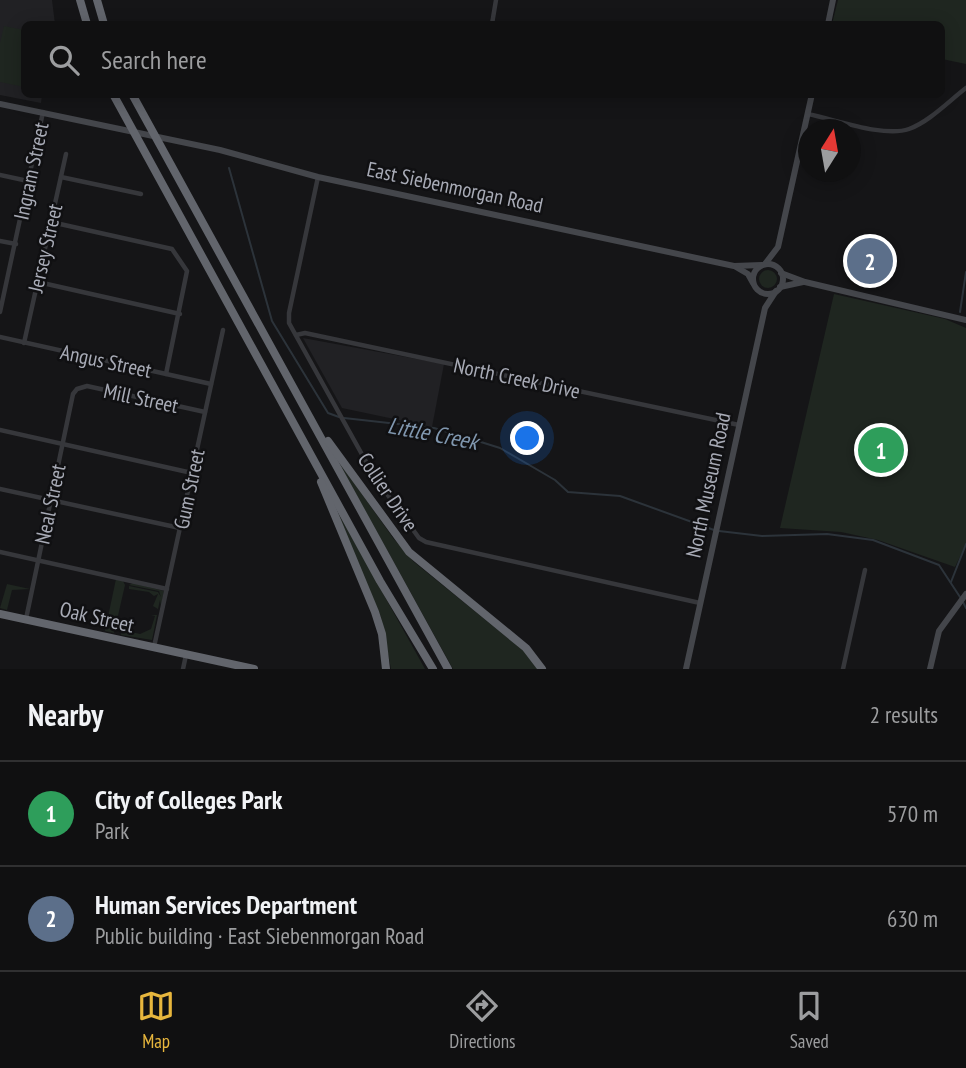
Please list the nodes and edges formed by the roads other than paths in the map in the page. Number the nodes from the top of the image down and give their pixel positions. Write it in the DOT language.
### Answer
graph roads {
  1 [pos="80,0"];
  2 [pos="97,0"];
  3 [pos="496,0"];
  4 [pos="833,0"];
  5 [pos="86,21"];
  6 [pos="103,21"];
  7 [pos="492,21"];
  8 [pos="829,21"];
  9 [pos="966,88"];
  10 [pos="115,98"];
  11 [pos="134,98"];
  12 [pos="811,98"];
  13 [pos="0,104"];
  14 [pos="43,112"];
  15 [pos="808,114"];
  16 [pos="66,154"];
  17 [pos="0,175"];
  18 [pos="61,177"];
  19 [pos="318,177"];
  20 [pos="28,181"];
  21 [pos="141,194"];
  22 [pos="51,222"];
  23 [pos="0,241"];
  24 [pos="16,244"];
  25 [pos="778,247"];
  26 [pos="764,265"];
  27 [pos="734,266"];
  28 [pos="781,272"];
  29 [pos="38,282"];
  30 [pos="805,282"];
  31 [pos="754,284"];
  32 [pos="778,289"];
  33 [pos="761,292"];
  34 [pos="1,304"];
  35 [pos="765,308"];
  36 [pos="0,312"];
  37 [pos="180,314"];
  38 [pos="966,320"];
  39 [pos="223,330"];
  40 [pos="296,335"];
  41 [pos="0,337"];
  42 [pos="24,343"];
  43 [pos="166,374"];
  44 [pos="211,384"];
  45 [pos="77,389"];
  46 [pos="306,410"];
  47 [pos="205,412"];
  48 [pos="739,425"];
  49 [pos="0,430"];
  50 [pos="303,440"];
  51 [pos="63,443"];
  52 [pos="192,473"];
  53 [pos="0,489"];
  54 [pos="51,500"];
  55 [pos="180,528"];
  56 [pos="0,552"];
  57 [pos="38,560"];
  58 [pos="865,569"];
  59 [pos="167,589"];
  60 [pos="966,594"];
  61 [pos="700,603"];
  62 [pos="0,614"];
  63 [pos="26,620"];
  64 [pos="154,648"];
  65 [pos="186,655"];
  66 [pos="248,668"];
  67 [pos="183,669"];
  68 [pos="383,669"];
  69 [pos="433,669"];
  70 [pos="448,669"];
  71 [pos="542,669"];
  72 [pos="686,669"];
  73 [pos="843,669"];
  74 [pos="930,669"];
  1 -- 5 [label="highway"];
  2 -- 6 [label="highway"];
  3 -- 7 [label="street"];
  4 -- 8 [label="street"];
  9 -- 15 [label="street"];
  10 -- 50 [label="highway"];
  11 -- 46 [label="highway"];
  12 -- 15 [label="street"];
  13 -- 14 [label="street, East Siebenmorgan Road"];
  14 -- 19 [label="street, East Siebenmorgan Road"];
  14 -- 20 [label="street, Ingram Street"];
  15 -- 25 [label="street"];
  16 -- 18 [label="street, Jersey Street"];
  17 -- 20 [label="street"];
  18 -- 21 [label="street"];
  18 -- 22 [label="street, Jersey Street"];
  19 -- 27 [label="street, East Siebenmorgan Road"];
  19 -- 40 [label="street, Collier Drive"];
  20 -- 24 [label="street, Ingram Street"];
  22 -- 29 [label="street, Jersey Street"];
  22 -- 37 [label="street"];
  23 -- 24 [label="street"];
  24 -- 34 [label="street, Ingram Street"];
  25 -- 26 [label="street"];
  25 -- 28 [label="street"];
  26 -- 27 [label="street, East Siebenmorgan Road"];
  26 -- 28 [label="street"];
  26 -- 31 [label="street"];
  27 -- 31 [label="street, East Siebenmorgan Road"];
  28 -- 30 [label="street"];
  28 -- 32 [label="street"];
  29 -- 37 [label="street"];
  29 -- 42 [label="street, Jersey Street"];
  30 -- 32 [label="street"];
  30 -- 38 [label="street"];
  31 -- 33 [label="street"];
  32 -- 33 [label="street"];
  32 -- 35 [label="street, North Museum Road"];
  33 -- 35 [label="street, North Museum Road"];
  34 -- 36 [label="street, Ingram Street"];
  35 -- 48 [label="street, North Museum Road"];
  37 -- 43 [label="street"];
  39 -- 44 [label="street, Gum Street"];
  40 -- 48 [label="street, North Creek Drive"];
  40 -- 61 [label="street, Collier Drive"];
  41 -- 42 [label="street, Angus Street"];
  42 -- 43 [label="street, Angus Street"];
  43 -- 44 [label="street, Angus Street"];
  44 -- 47 [label="street, Gum Street"];
  45 -- 47 [label="street, Mill Street"];
  45 -- 51 [label="street, Neal Street"];
  46 -- 70 [label="highway"];
  46 -- 71 [label="highway"];
  47 -- 52 [label="street, Gum Street"];
  48 -- 61 [label="street, North Museum Road"];
  49 -- 51 [label="street"];
  50 -- 68 [label="highway"];
  50 -- 69 [label="highway"];
  51 -- 52 [label="street"];
  51 -- 54 [label="street, Neal Street"];
  52 -- 55 [label="street, Gum Street"];
  53 -- 54 [label="street"];
  54 -- 55 [label="street"];
  54 -- 57 [label="street, Neal Street"];
  55 -- 59 [label="street, Gum Street"];
  56 -- 57 [label="street"];
  57 -- 59 [label="street"];
  57 -- 63 [label="street, Neal Street"];
  58 -- 73 [label="street"];
  59 -- 64 [label="street, Gum Street"];
  60 -- 74 [label="street"];
  61 -- 72 [label="street, North Museum Road"];
  62 -- 63 [label="highway, Oak Street"];
  63 -- 64 [label="highway, Oak Street"];
  64 -- 65 [label="highway, Oak Street"];
  65 -- 66 [label="highway, Oak Street"];
  65 -- 67 [label="street"];
}
